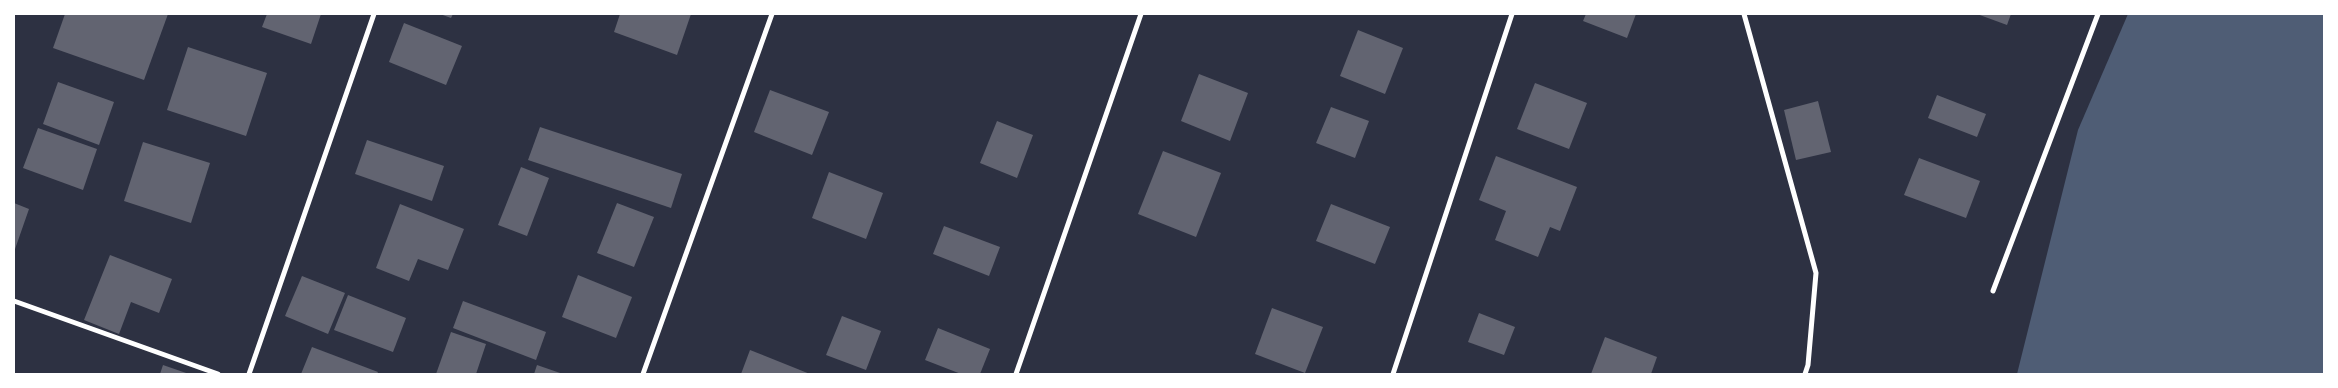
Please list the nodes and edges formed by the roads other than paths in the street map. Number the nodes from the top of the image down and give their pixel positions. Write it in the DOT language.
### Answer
graph roads {
  1 [pos="374,14"];
  2 [pos="772,14"];
  3 [pos="1141,14"];
  4 [pos="1512,14"];
  5 [pos="1744,14"];
  6 [pos="2098,14"];
  7 [pos="1993,291"];
  8 [pos="14,301"];
  9 [pos="218,374"];
  10 [pos="249,374"];
  11 [pos="644,374"];
  12 [pos="1016,374"];
  13 [pos="1392,374"];
  14 [pos="1805,374"];
  1 -- 10 [label="street"];
  2 -- 11 [label="street"];
  3 -- 12 [label="street"];
  4 -- 13 [label="street"];
  5 -- 14 [label="street"];
  6 -- 7 [label="street"];
  8 -- 9 [label="street"];
}
